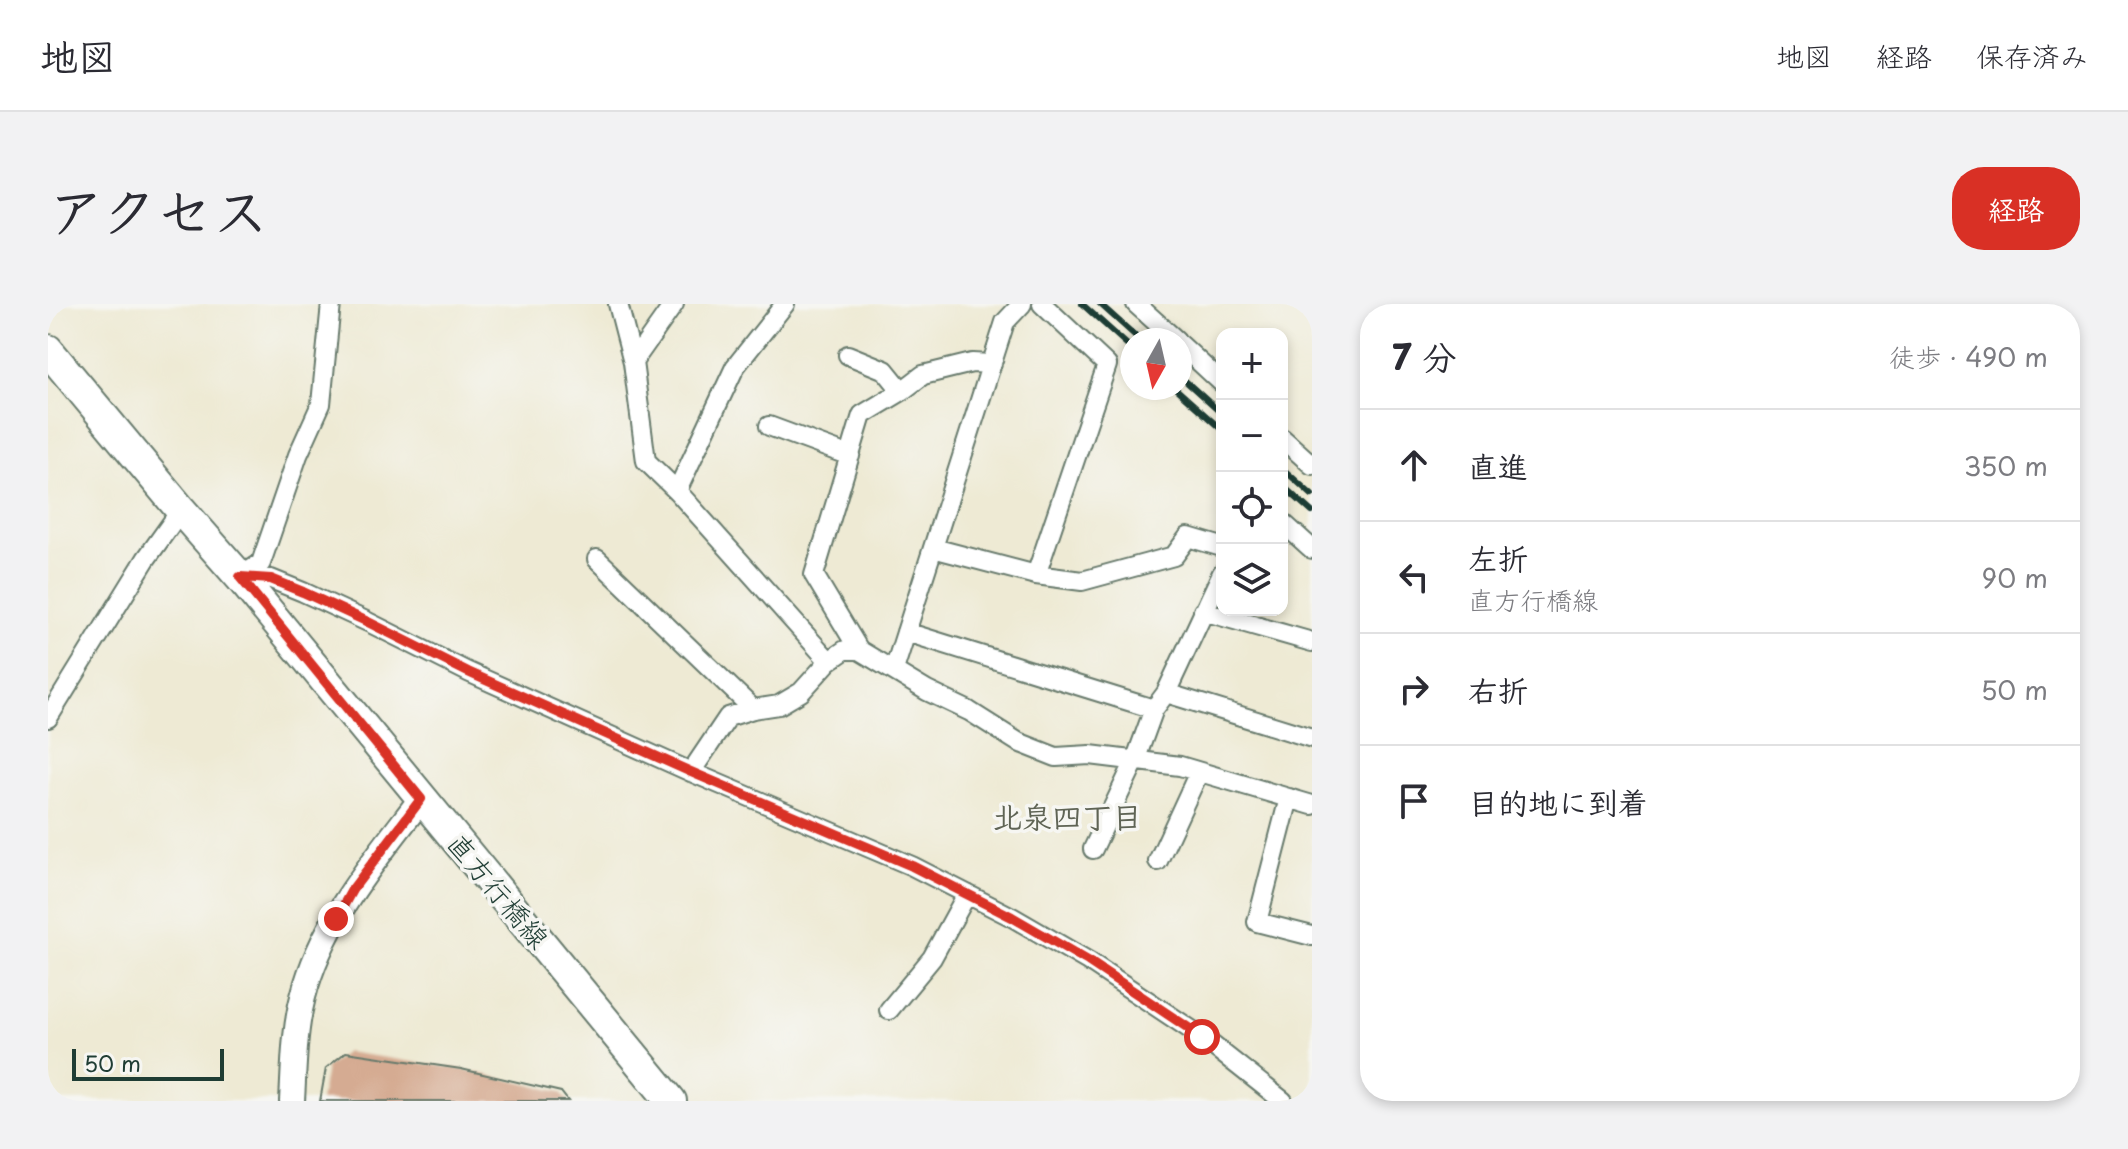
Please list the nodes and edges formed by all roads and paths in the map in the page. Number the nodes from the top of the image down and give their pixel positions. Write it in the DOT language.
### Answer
graph roads {
  1 [pos="331,304"];
  2 [pos="618,304"];
  3 [pos="674,304"];
  4 [pos="785,304"];
  5 [pos="1022,304"];
  6 [pos="1042,304"];
  7 [pos="1136,304"];
  8 [pos="1163,328"];
  9 [pos="48,350"];
  10 [pos="848,355"];
  11 [pos="1192,355"];
  12 [pos="633,362"];
  13 [pos="991,364"];
  14 [pos="1216,377"];
  15 [pos="902,391"];
  16 [pos="769,426"];
  17 [pos="1288,443"];
  18 [pos="850,456"];
  19 [pos="1312,465"];
  20 [pos="677,491"];
  21 [pos="181,510"];
  22 [pos="1288,527"];
  23 [pos="1216,545"];
  24 [pos="933,548"];
  25 [pos="1312,549"];
  26 [pos="597,559"];
  27 [pos="1036,575"];
  28 [pos="240,577"];
  29 [pos="1216,585"];
  30 [pos="1203,611"];
  31 [pos="906,632"];
  32 [pos="1312,642"];
  33 [pos="859,650"];
  34 [pos="829,661"];
  35 [pos="894,670"];
  36 [pos="1166,693"];
  37 [pos="753,709"];
  38 [pos="1154,709"];
  39 [pos="48,718"];
  40 [pos="1312,738"];
  41 [pos="1135,761"];
  42 [pos="691,772"];
  43 [pos="1199,772"];
  44 [pos="1289,798"];
  45 [pos="421,799"];
  46 [pos="1311,801"];
  47 [pos="1093,849"];
  48 [pos="1158,861"];
  49 [pos="967,894"];
  50 [pos="1312,936"];
  51 [pos="889,1010"];
  52 [pos="292,1101"];
  53 [pos="671,1101"];
  54 [pos="1283,1101"];
  1 -- 28 [label="street"];
  2 -- 12 [label="street"];
  3 -- 12 [label="street"];
  4 -- 20 [label="street"];
  5 -- 13 [label="street"];
  6 -- 27 [label="street"];
  7 -- 8 [label="street"];
  9 -- 21 [label="main road, 直方行橋線"];
  10 -- 15 [label="street"];
  11 -- 14 [label="street"];
  12 -- 20 [label="street"];
  13 -- 15 [label="street"];
  13 -- 24 [label="street"];
  15 -- 18 [label="street"];
  16 -- 18 [label="street"];
  17 -- 19 [label="street"];
  18 -- 33 [label="street"];
  20 -- 34 [label="street"];
  21 -- 28 [label="main road, 直方行橋線"];
  21 -- 39 [label="street"];
  22 -- 25 [label="street"];
  23 -- 27 [label="street"];
  24 -- 27 [label="street"];
  24 -- 31 [label="street"];
  26 -- 37 [label="street"];
  28 -- 42 [label="street"];
  28 -- 45 [label="main road, 直方行橋線"];
  29 -- 30 [label="street"];
  30 -- 32 [label="street"];
  30 -- 36 [label="street"];
  31 -- 35 [label="street"];
  31 -- 38 [label="street"];
  33 -- 34 [label="street"];
  33 -- 35 [label="street"];
  34 -- 37 [label="street"];
  35 -- 41 [label="street"];
  36 -- 38 [label="street"];
  36 -- 40 [label="street"];
  37 -- 42 [label="street"];
  38 -- 41 [label="street"];
  41 -- 43 [label="street"];
  41 -- 47 [label="street"];
  42 -- 49 [label="street"];
  43 -- 44 [label="street"];
  43 -- 48 [label="street"];
  44 -- 46 [label="street"];
  44 -- 50 [label="street"];
  45 -- 52 [label="street"];
  45 -- 53 [label="main road, 直方行橋線"];
  49 -- 51 [label="street"];
  49 -- 54 [label="street"];
}
